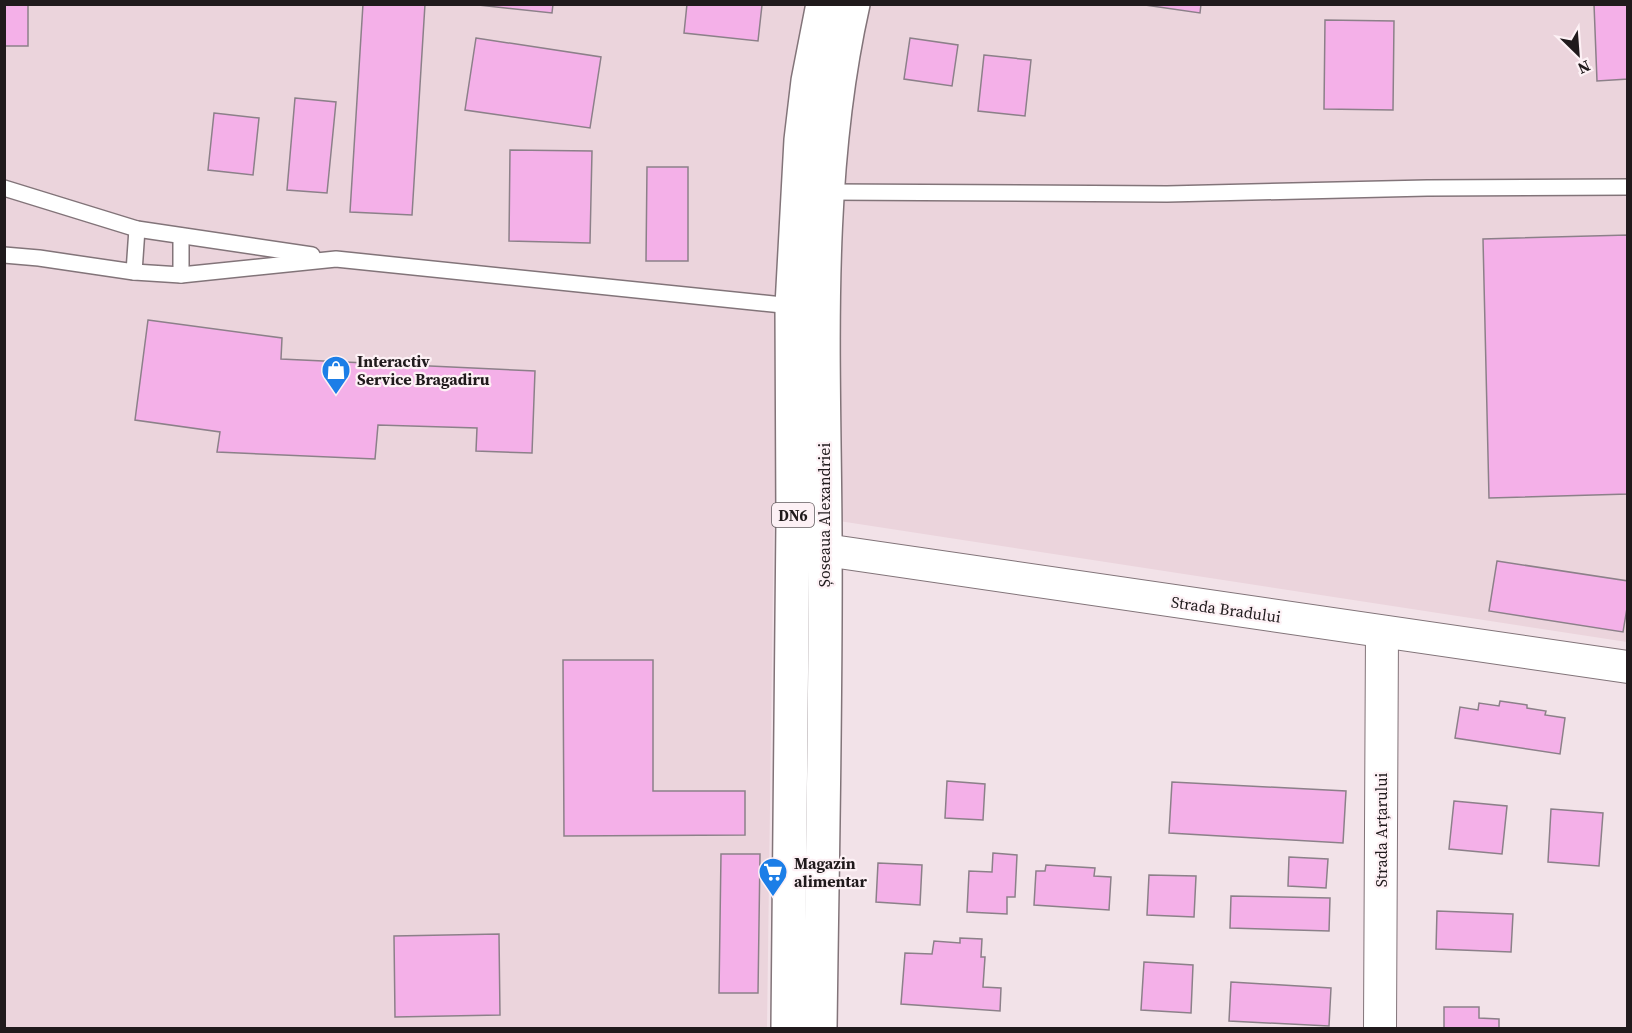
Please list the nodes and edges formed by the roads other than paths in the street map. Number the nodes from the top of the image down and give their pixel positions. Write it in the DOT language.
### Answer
graph roads {
  1 [pos="823,4"];
  2 [pos="853,4"];
  3 [pos="1628,187"];
  4 [pos="4,188"];
  5 [pos="828,192"];
  6 [pos="137,229"];
  7 [pos="181,236"];
  8 [pos="4,255"];
  9 [pos="336,259"];
  10 [pos="134,273"];
  11 [pos="181,275"];
  12 [pos="792,306"];
  13 [pos="825,550"];
  14 [pos="1382,632"];
  15 [pos="1628,667"];
  16 [pos="788,1029"];
  17 [pos="820,1029"];
  18 [pos="1380,1029"];
  1 -- 12 [label="highway, Șoseaua Alexandriei / DN6"];
  2 -- 5 [label="highway, Șoseaua Alexandriei / DN6"];
  3 -- 5 [label="lane"];
  4 -- 6 [label="lane"];
  5 -- 13 [label="highway, Șoseaua Alexandriei / DN6"];
  6 -- 7 [label="lane"];
  6 -- 10 [label="lane"];
  7 -- 9 [label="lane"];
  7 -- 11 [label="lane"];
  8 -- 10 [label="lane"];
  9 -- 11 [label="lane"];
  9 -- 12 [label="lane"];
  10 -- 11 [label="lane"];
  12 -- 16 [label="highway, Șoseaua Alexandriei / DN6"];
  13 -- 14 [label="street, Strada Bradului"];
  13 -- 17 [label="highway, Șoseaua Alexandriei / DN6"];
  14 -- 15 [label="street, Strada Bradului"];
  14 -- 18 [label="street, Strada Arțarului"];
}
